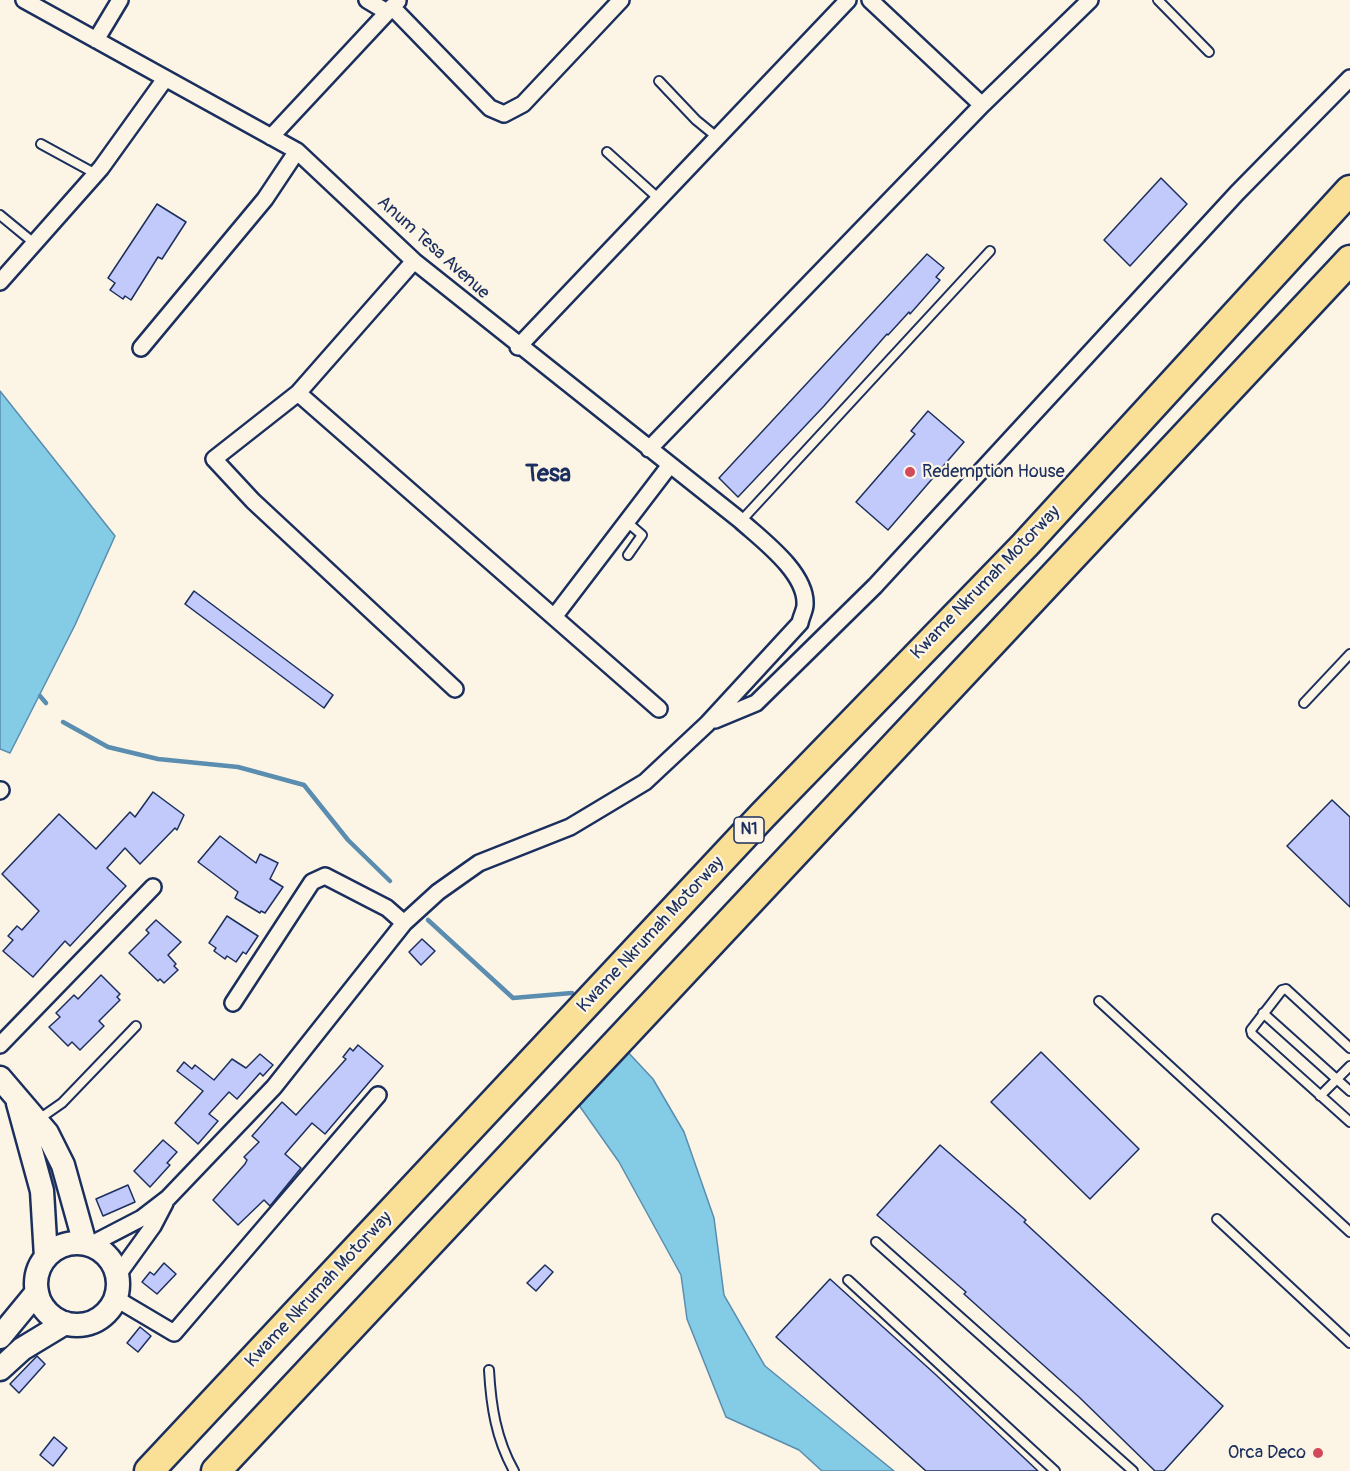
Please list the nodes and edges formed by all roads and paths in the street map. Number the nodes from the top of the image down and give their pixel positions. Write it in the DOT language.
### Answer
graph roads {
  1 [pos="24,0"];
  2 [pos="120,0"];
  3 [pos="367,0"];
  4 [pos="621,0"];
  5 [pos="848,0"];
  6 [pos="870,0"];
  7 [pos="1090,0"];
  8 [pos="1158,0"];
  9 [pos="393,6"];
  10 [pos="96,40"];
  11 [pos="1209,52"];
  12 [pos="1350,78"];
  13 [pos="165,79"];
  14 [pos="659,81"];
  15 [pos="982,105"];
  16 [pos="271,137"];
  17 [pos="718,138"];
  18 [pos="41,144"];
  19 [pos="297,151"];
  20 [pos="608,152"];
  21 [pos="96,174"];
  22 [pos="1350,190"];
  23 [pos="657,198"];
  24 [pos="0,215"];
  25 [pos="34,243"];
  26 [pos="990,251"];
  27 [pos="1350,260"];
  28 [pos="414,261"];
  29 [pos="0,282"];
  30 [pos="518,347"];
  31 [pos="141,348"];
  32 [pos="297,393"];
  33 [pos="649,449"];
  34 [pos="670,465"];
  35 [pos="741,521"];
  36 [pos="627,522"];
  37 [pos="628,555"];
  38 [pos="554,618"];
  39 [pos="1350,654"];
  40 [pos="455,689"];
  41 [pos="1304,703"];
  42 [pos="659,709"];
  43 [pos="707,724"];
  44 [pos="153,887"];
  45 [pos="404,923"];
  46 [pos="1099,1001"];
  47 [pos="233,1003"];
  48 [pos="1263,1013"];
  49 [pos="136,1026"];
  50 [pos="0,1045"];
  51 [pos="1350,1048"];
  52 [pos="1350,1066"];
  53 [pos="0,1078"];
  54 [pos="1337,1079"];
  55 [pos="1350,1091"];
  56 [pos="378,1095"];
  57 [pos="1320,1096"];
  58 [pos="18,1102"];
  59 [pos="38,1120"];
  60 [pos="1350,1122"];
  61 [pos="168,1198"];
  62 [pos="1217,1220"];
  63 [pos="1350,1232"];
  64 [pos="876,1242"];
  65 [pos="87,1245"];
  66 [pos="46,1257"];
  67 [pos="848,1280"];
  68 [pos="116,1287"];
  69 [pos="37,1292"];
  70 [pos="65,1323"];
  71 [pos="0,1337"];
  72 [pos="1350,1343"];
  73 [pos="0,1369"];
  74 [pos="489,1370"];
  75 [pos="149,1471"];
  76 [pos="216,1471"];
  77 [pos="514,1471"];
  78 [pos="1055,1471"];
  79 [pos="1133,1471"];
  1 -- 10 [label="street, Anum Tesa Avenue"];
  2 -- 10 [label="street"];
  3 -- 9 [label="street"];
  4 -- 9 [label="street"];
  5 -- 17 [label="street"];
  6 -- 15 [label="street"];
  7 -- 15 [label="street"];
  8 -- 11 [label="lane"];
  9 -- 16 [label="street"];
  10 -- 13 [label="street, Anum Tesa Avenue"];
  12 -- 43 [label="street"];
  13 -- 16 [label="street, Anum Tesa Avenue"];
  13 -- 21 [label="street"];
  14 -- 17 [label="lane"];
  15 -- 33 [label="street"];
  16 -- 19 [label="street, Anum Tesa Avenue"];
  17 -- 23 [label="street"];
  18 -- 21 [label="lane"];
  19 -- 28 [label="street, Anum Tesa Avenue"];
  19 -- 31 [label="street"];
  20 -- 23 [label="lane"];
  21 -- 25 [label="street"];
  22 -- 75 [label="highway, Kwame Nkrumah Motorway / N1"];
  23 -- 30 [label="street"];
  24 -- 25 [label="lane"];
  25 -- 29 [label="street"];
  26 -- 35 [label="lane"];
  27 -- 76 [label="highway"];
  28 -- 30 [label="street, Anum Tesa Avenue"];
  28 -- 32 [label="street"];
  30 -- 33 [label="street, Anum Tesa Avenue"];
  32 -- 38 [label="street"];
  32 -- 40 [label="street"];
  33 -- 34 [label="street, Anum Tesa Avenue"];
  34 -- 35 [label="street, Anum Tesa Avenue"];
  34 -- 36 [label="street"];
  35 -- 43 [label="street, Anum Tesa Avenue"];
  36 -- 37 [label="lane"];
  36 -- 38 [label="street"];
  38 -- 42 [label="street"];
  39 -- 41 [label="lane"];
  43 -- 45 [label="street"];
  44 -- 50 [label="street"];
  45 -- 47 [label="street"];
  45 -- 61 [label="street"];
  46 -- 63 [label="lane"];
  48 -- 51 [label="lane"];
  48 -- 54 [label="lane"];
  48 -- 57 [label="lane"];
  49 -- 59 [label="lane"];
  52 -- 54 [label="lane"];
  53 -- 58 [label="main road"];
  54 -- 55 [label="lane"];
  54 -- 57 [label="lane"];
  56 -- 68 [label="street"];
  57 -- 60 [label="lane"];
  58 -- 59 [label="main road"];
  58 -- 66 [label="main road"];
  59 -- 65 [label="main road"];
  61 -- 65 [label="street"];
  61 -- 68 [label="street"];
  62 -- 72 [label="lane"];
  64 -- 79 [label="lane"];
  65 -- 66 [label="main road"];
  65 -- 68 [label="main road"];
  66 -- 69 [label="main road"];
  67 -- 78 [label="lane"];
  68 -- 70 [label="main road"];
  69 -- 70 [label="main road"];
  69 -- 71 [label="main road"];
  70 -- 73 [label="main road"];
  74 -- 77 [label="lane"];
}
